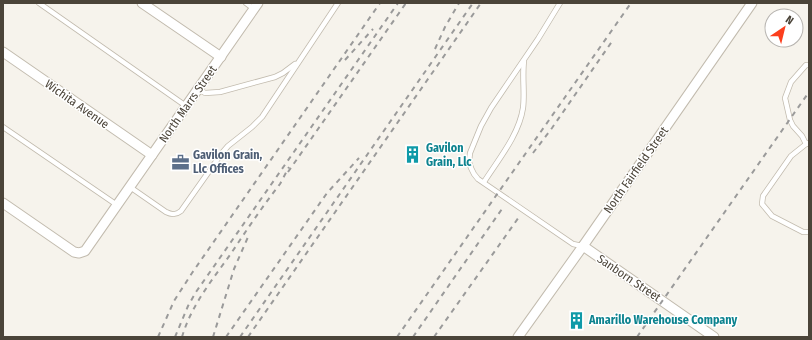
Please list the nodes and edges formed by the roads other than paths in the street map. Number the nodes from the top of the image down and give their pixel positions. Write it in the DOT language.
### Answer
graph roads {
  1 [pos="39,3"];
  2 [pos="142,3"];
  3 [pos="246,3"];
  4 [pos="338,3"];
  5 [pos="560,3"];
  6 [pos="752,3"];
  7 [pos="256,6"];
  8 [pos="3,52"];
  9 [pos="220,57"];
  10 [pos="300,60"];
  11 [pos="524,60"];
  12 [pos="809,65"];
  13 [pos="198,89"];
  14 [pos="186,106"];
  15 [pos="3,127"];
  16 [pos="808,144"];
  17 [pos="152,156"];
  18 [pos="484,182"];
  19 [pos="130,187"];
  20 [pos="3,203"];
  21 [pos="118,205"];
  22 [pos="809,232"];
  23 [pos="583,246"];
  24 [pos="518,337"];
  25 [pos="714,337"];
  1 -- 14 [label="lane"];
  2 -- 9 [label="street"];
  3 -- 7 [label="lane"];
  4 -- 10 [label="lane"];
  5 -- 11 [label="lane"];
  6 -- 23 [label="street, North Fairfield Street"];
  7 -- 9 [label="street, North Marrs Street"];
  8 -- 17 [label="street, Wichita Avenue"];
  9 -- 13 [label="street, North Marrs Street"];
  10 -- 13 [label="lane"];
  10 -- 19 [label="lane"];
  11 -- 18 [label="lane"];
  11 -- 18 [label="lane"];
  12 -- 16 [label="lane"];
  13 -- 14 [label="street, North Marrs Street"];
  14 -- 17 [label="street, North Marrs Street"];
  15 -- 21 [label="lane"];
  16 -- 22 [label="lane"];
  17 -- 19 [label="street, North Marrs Street"];
  18 -- 23 [label="lane"];
  19 -- 21 [label="street, North Marrs Street"];
  20 -- 21 [label="street, North Marrs Street"];
  23 -- 24 [label="street, North Fairfield Street"];
  23 -- 25 [label="street, Sanborn Street"];
}
